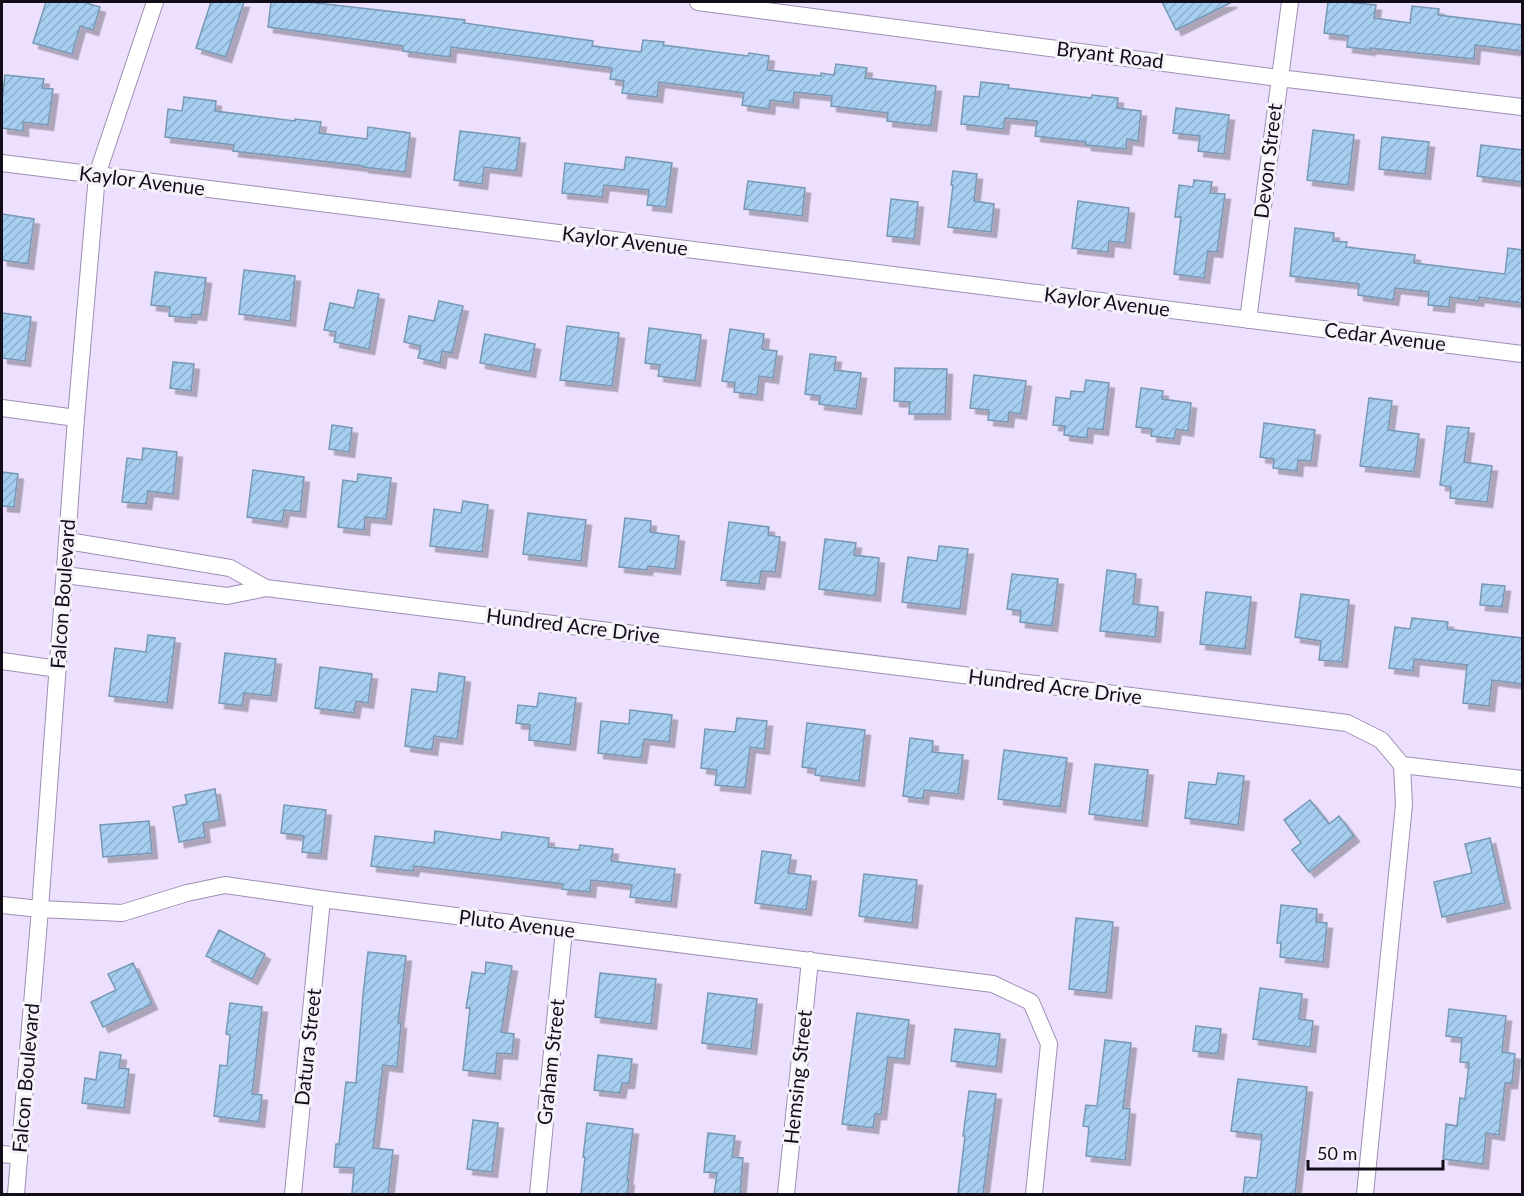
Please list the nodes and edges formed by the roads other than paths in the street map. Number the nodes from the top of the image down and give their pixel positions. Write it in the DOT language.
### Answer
graph roads {
  1 [pos="155,2"];
  2 [pos="698,2"];
  3 [pos="1290,2"];
  4 [pos="1279,78"];
  5 [pos="1522,106"];
  6 [pos="2,163"];
  7 [pos="97,175"];
  8 [pos="1248,320"];
  9 [pos="1522,354"];
  10 [pos="2,408"];
  11 [pos="76,418"];
  12 [pos="68,541"];
  13 [pos="65,575"];
  14 [pos="266,588"];
  15 [pos="2,661"];
  16 [pos="58,669"];
  17 [pos="1402,765"];
  18 [pos="1522,779"];
  19 [pos="322,899"];
  20 [pos="2,905"];
  21 [pos="40,909"];
  22 [pos="564,930"];
  23 [pos="810,960"];
  24 [pos="2,1154"];
  25 [pos="19,1156"];
  26 [pos="16,1194"];
  27 [pos="293,1194"];
  28 [pos="538,1194"];
  29 [pos="786,1194"];
  30 [pos="1034,1194"];
  31 [pos="1365,1194"];
  1 -- 7 [label="street, Falcon Boulevard"];
  2 -- 4 [label="street, Bryant Road"];
  3 -- 4 [label="street, Devon Street"];
  4 -- 5 [label="street, Bryant Road"];
  4 -- 8 [label="street, Devon Street"];
  6 -- 7 [label="street, Kaylor Avenue"];
  7 -- 8 [label="street, Kaylor Avenue"];
  7 -- 11 [label="street, Falcon Boulevard"];
  8 -- 9 [label="street, Cedar Avenue"];
  10 -- 11 [label="street"];
  11 -- 12 [label="street, Falcon Boulevard"];
  12 -- 13 [label="street, Falcon Boulevard"];
  12 -- 14 [label="street, Hundred Acre Drive"];
  13 -- 14 [label="street, Hundred Acre Drive"];
  13 -- 16 [label="street, Falcon Boulevard"];
  14 -- 17 [label="street, Hundred Acre Drive"];
  15 -- 16 [label="street"];
  16 -- 21 [label="street, Falcon Boulevard"];
  17 -- 18 [label="street"];
  17 -- 31 [label="street"];
  19 -- 21 [label="street, Pluto Avenue"];
  19 -- 22 [label="street, Pluto Avenue"];
  19 -- 27 [label="street, Datura Street"];
  20 -- 21 [label="street, Pluto Avenue"];
  21 -- 25 [label="street, Falcon Boulevard"];
  22 -- 23 [label="street, Pluto Avenue"];
  22 -- 28 [label="street, Graham Street"];
  23 -- 29 [label="street, Hemsing Street"];
  23 -- 30 [label="street, Pluto Avenue"];
  24 -- 25 [label="street"];
  25 -- 26 [label="street, Falcon Boulevard"];
}
